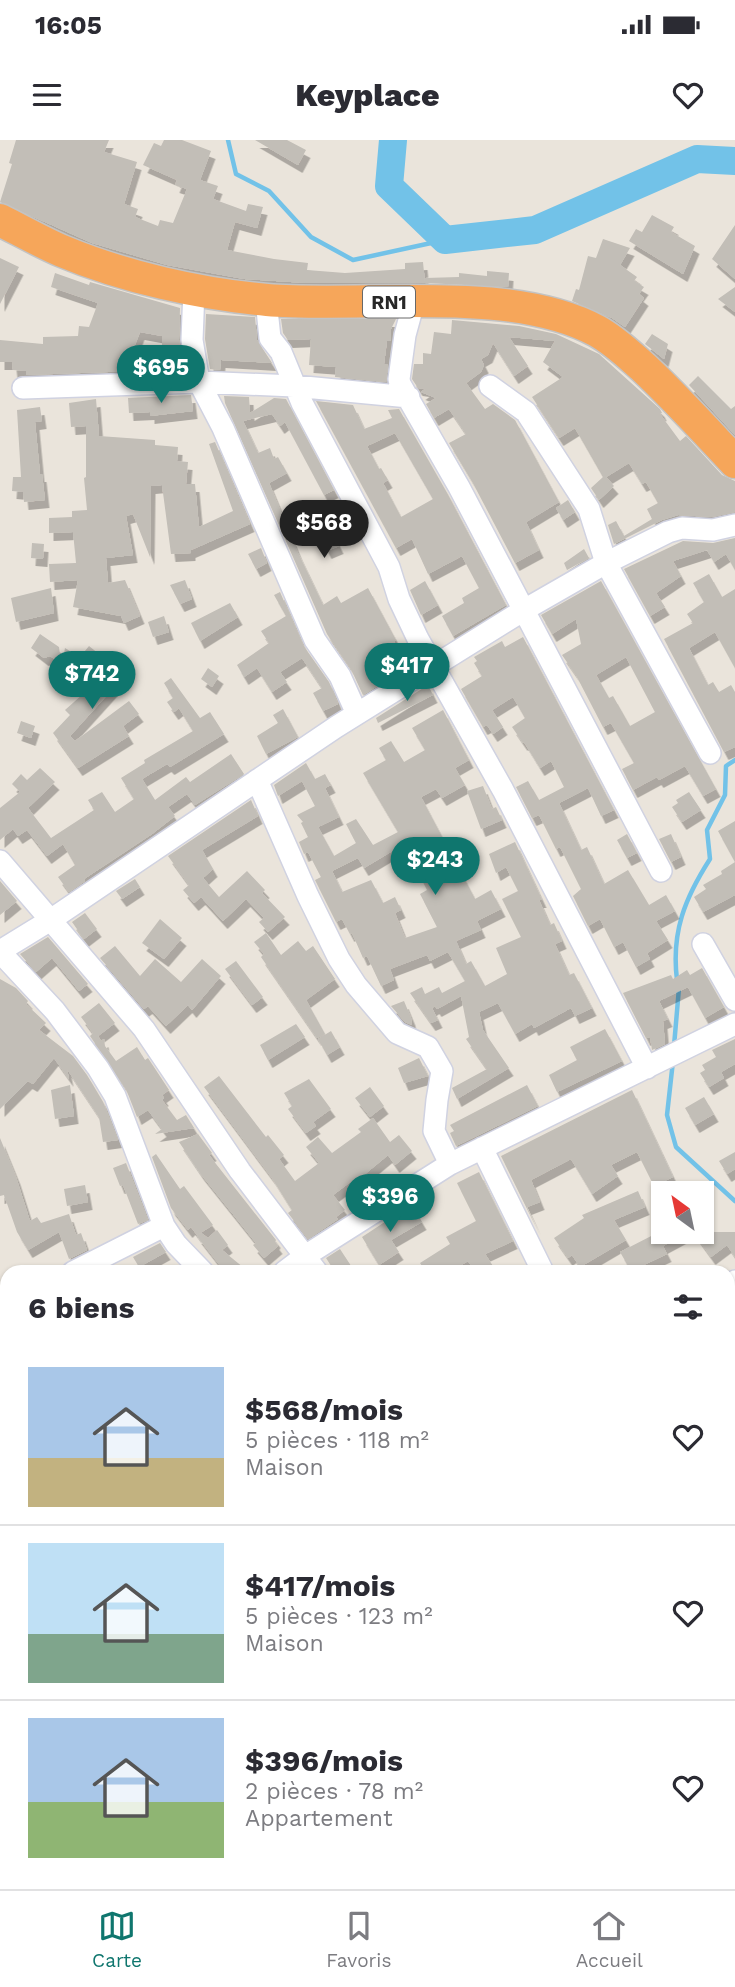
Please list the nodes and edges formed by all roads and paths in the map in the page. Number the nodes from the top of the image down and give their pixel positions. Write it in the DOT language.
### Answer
graph roads {
  1 [pos="0,220"];
  2 [pos="194,290"];
  3 [pos="266,300"];
  4 [pos="414,302"];
  5 [pos="199,382"];
  6 [pos="294,386"];
  7 [pos="490,386"];
  8 [pos="23,388"];
  9 [pos="410,397"];
  10 [pos="735,462"];
  11 [pos="735,525"];
  12 [pos="607,563"];
  13 [pos="524,610"];
  14 [pos="433,665"];
  15 [pos="357,713"];
  16 [pos="710,753"];
  17 [pos="257,780"];
  18 [pos="0,861"];
  19 [pos="661,871"];
  20 [pos="49,921"];
  21 [pos="703,944"];
  22 [pos="0,952"];
  23 [pos="735,1000"];
  24 [pos="735,1024"];
  25 [pos="665,1059"];
  26 [pos="482,1149"];
  27 [pos="450,1164"];
  28 [pos="163,1226"];
  29 [pos="311,1264"];
  30 [pos="87,1265"];
  31 [pos="196,1265"];
  32 [pos="540,1265"];
  1 -- 2 [label="highway, RN1"];
  2 -- 3 [label="highway, RN1"];
  2 -- 5 [label="street"];
  3 -- 4 [label="highway, RN1"];
  3 -- 6 [label="street"];
  4 -- 9 [label="street"];
  4 -- 10 [label="highway, RN1"];
  5 -- 6 [label="street"];
  5 -- 8 [label="street"];
  5 -- 15 [label="street"];
  6 -- 9 [label="street"];
  6 -- 14 [label="street"];
  7 -- 12 [label="street"];
  9 -- 13 [label="street"];
  11 -- 12 [label="street"];
  12 -- 13 [label="street"];
  12 -- 16 [label="street"];
  13 -- 14 [label="street"];
  13 -- 19 [label="street"];
  14 -- 15 [label="street"];
  14 -- 25 [label="street"];
  15 -- 17 [label="street"];
  17 -- 20 [label="street"];
  17 -- 27 [label="street"];
  18 -- 20 [label="street"];
  20 -- 22 [label="street"];
  20 -- 29 [label="street"];
  21 -- 23 [label="street"];
  22 -- 28 [label="street"];
  24 -- 25 [label="street"];
  25 -- 26 [label="street"];
  26 -- 27 [label="street"];
  26 -- 32 [label="street"];
  27 -- 29 [label="street"];
  28 -- 30 [label="street"];
  28 -- 31 [label="street"];
}
